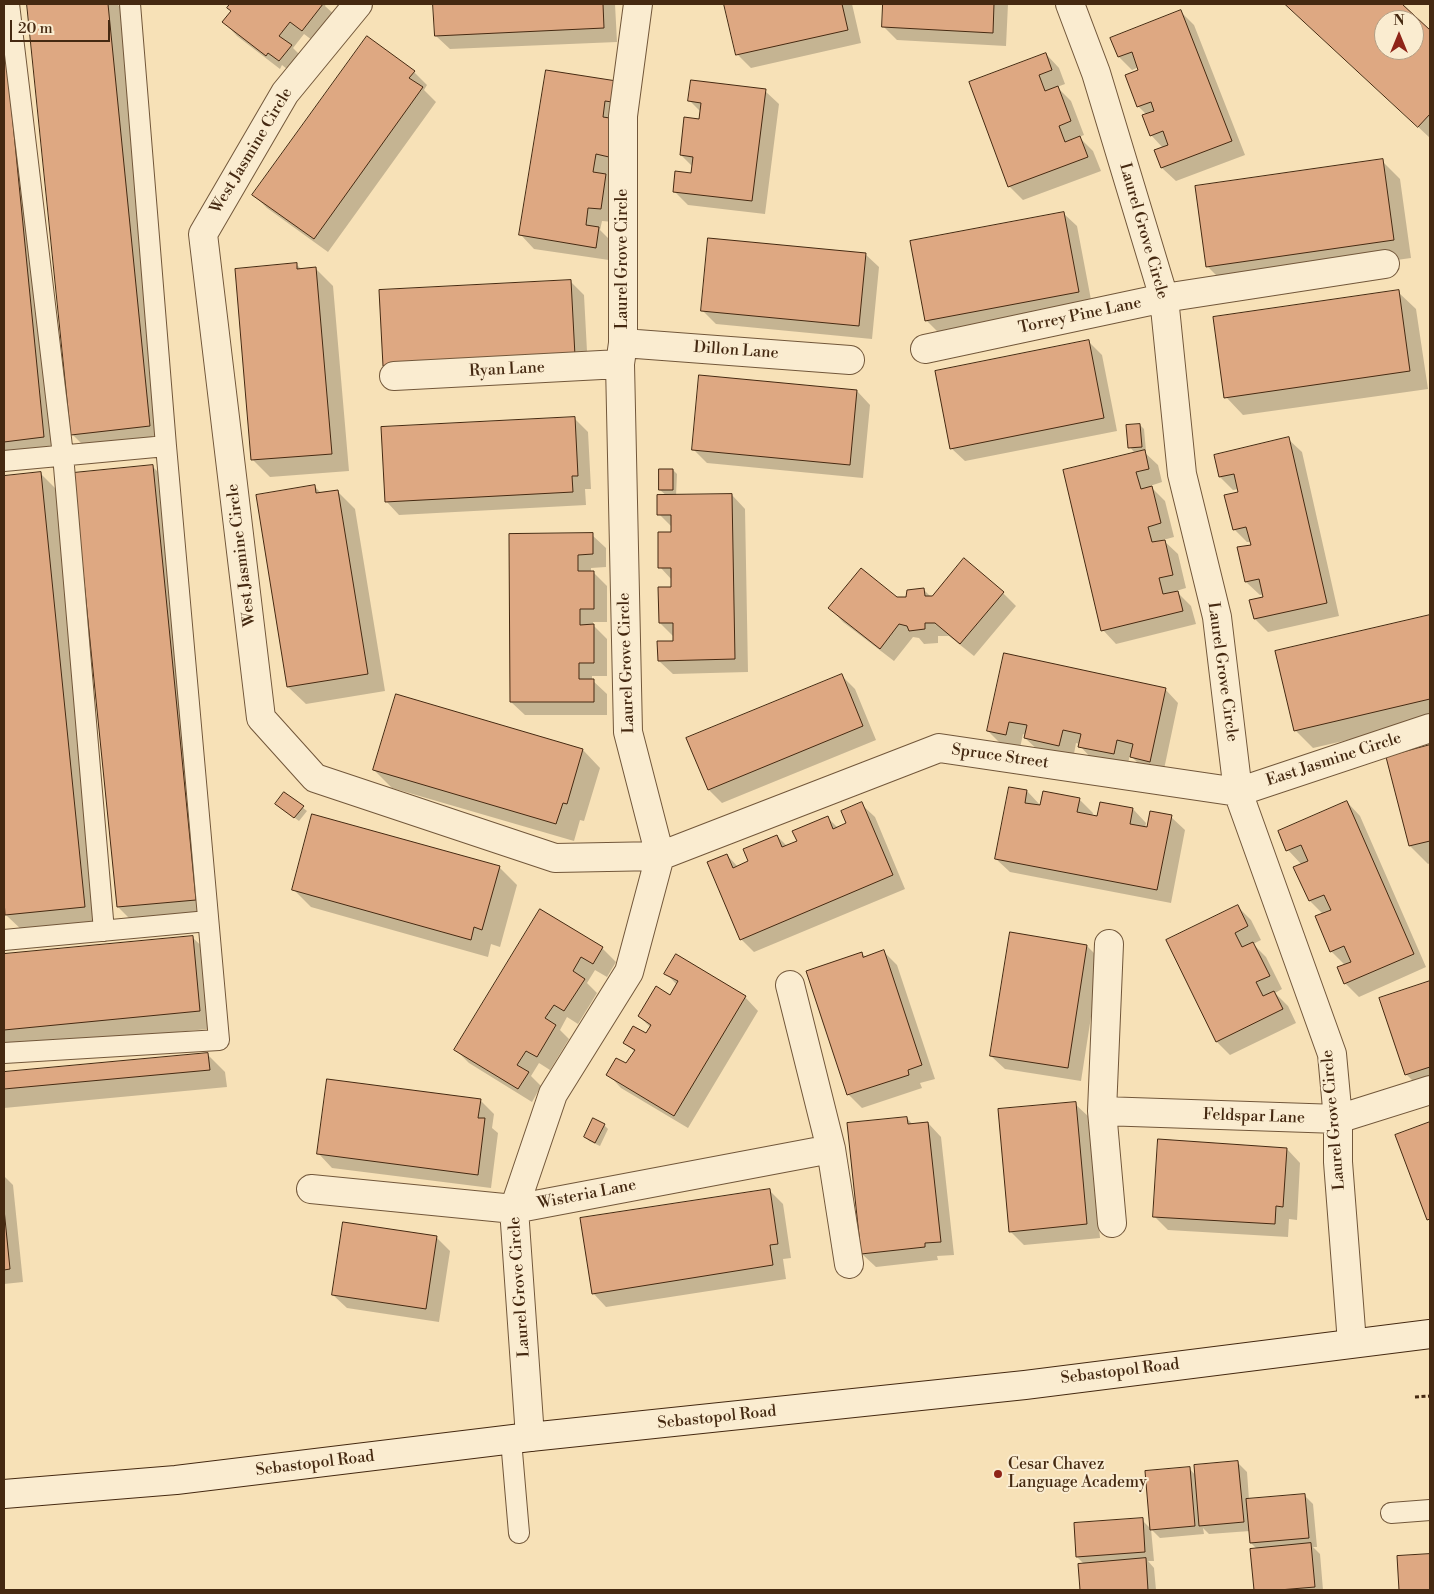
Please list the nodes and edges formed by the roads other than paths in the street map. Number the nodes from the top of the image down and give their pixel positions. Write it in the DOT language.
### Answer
graph roads {
  1 [pos="9,4"];
  2 [pos="130,4"];
  3 [pos="358,4"];
  4 [pos="638,4"];
  5 [pos="1070,4"];
  6 [pos="1385,264"];
  7 [pos="1164,298"];
  8 [pos="925,349"];
  9 [pos="621,353"];
  10 [pos="850,360"];
  11 [pos="394,376"];
  12 [pos="166,446"];
  13 [pos="63,455"];
  14 [pos="4,460"];
  15 [pos="1430,728"];
  16 [pos="1238,792"];
  17 [pos="660,856"];
  18 [pos="208,921"];
  19 [pos="104,931"];
  20 [pos="4,940"];
  21 [pos="1109,944"];
  22 [pos="790,985"];
  23 [pos="4,1053"];
  24 [pos="1430,1090"];
  25 [pos="1102,1111"];
  26 [pos="1338,1120"];
  27 [pos="831,1150"];
  28 [pos="311,1189"];
  29 [pos="514,1209"];
  30 [pos="1112,1223"];
  31 [pos="849,1264"];
  32 [pos="1430,1334"];
  33 [pos="1352,1342"];
  34 [pos="520,1439"];
  35 [pos="4,1494"];
  36 [pos="1430,1510"];
  37 [pos="1391,1513"];
  38 [pos="519,1534"];
  1 -- 13 [label="lane"];
  2 -- 12 [label="lane"];
  3 -- 17 [label="street, West Jasmine Circle"];
  4 -- 9 [label="street, Laurel Grove Circle"];
  5 -- 7 [label="street, Laurel Grove Circle"];
  6 -- 7 [label="street, Torrey Pine Lane"];
  7 -- 8 [label="street, Torrey Pine Lane"];
  7 -- 16 [label="street, Laurel Grove Circle"];
  9 -- 10 [label="street, Dillon Lane"];
  9 -- 11 [label="street, Ryan Lane"];
  9 -- 17 [label="street, Laurel Grove Circle"];
  12 -- 13 [label="lane"];
  12 -- 18 [label="lane"];
  13 -- 14 [label="lane"];
  13 -- 19 [label="lane"];
  15 -- 16 [label="street, East Jasmine Circle"];
  16 -- 17 [label="street, Spruce Street"];
  16 -- 26 [label="street, Laurel Grove Circle"];
  17 -- 29 [label="street, Laurel Grove Circle"];
  18 -- 19 [label="lane"];
  18 -- 23 [label="lane"];
  19 -- 20 [label="lane"];
  21 -- 25 [label="street"];
  22 -- 27 [label="street"];
  24 -- 26 [label="street, Feldspar Lane"];
  25 -- 26 [label="street, Feldspar Lane"];
  25 -- 30 [label="street"];
  26 -- 33 [label="street, Laurel Grove Circle"];
  27 -- 29 [label="street, Wisteria Lane"];
  27 -- 31 [label="street"];
  28 -- 29 [label="street, Wisteria Lane"];
  29 -- 34 [label="street, Laurel Grove Circle"];
  32 -- 33 [label="street, Sebastopol Road"];
  33 -- 34 [label="street, Sebastopol Road"];
  34 -- 35 [label="street, Sebastopol Road"];
  34 -- 38 [label="lane"];
  36 -- 37 [label="lane"];
}
